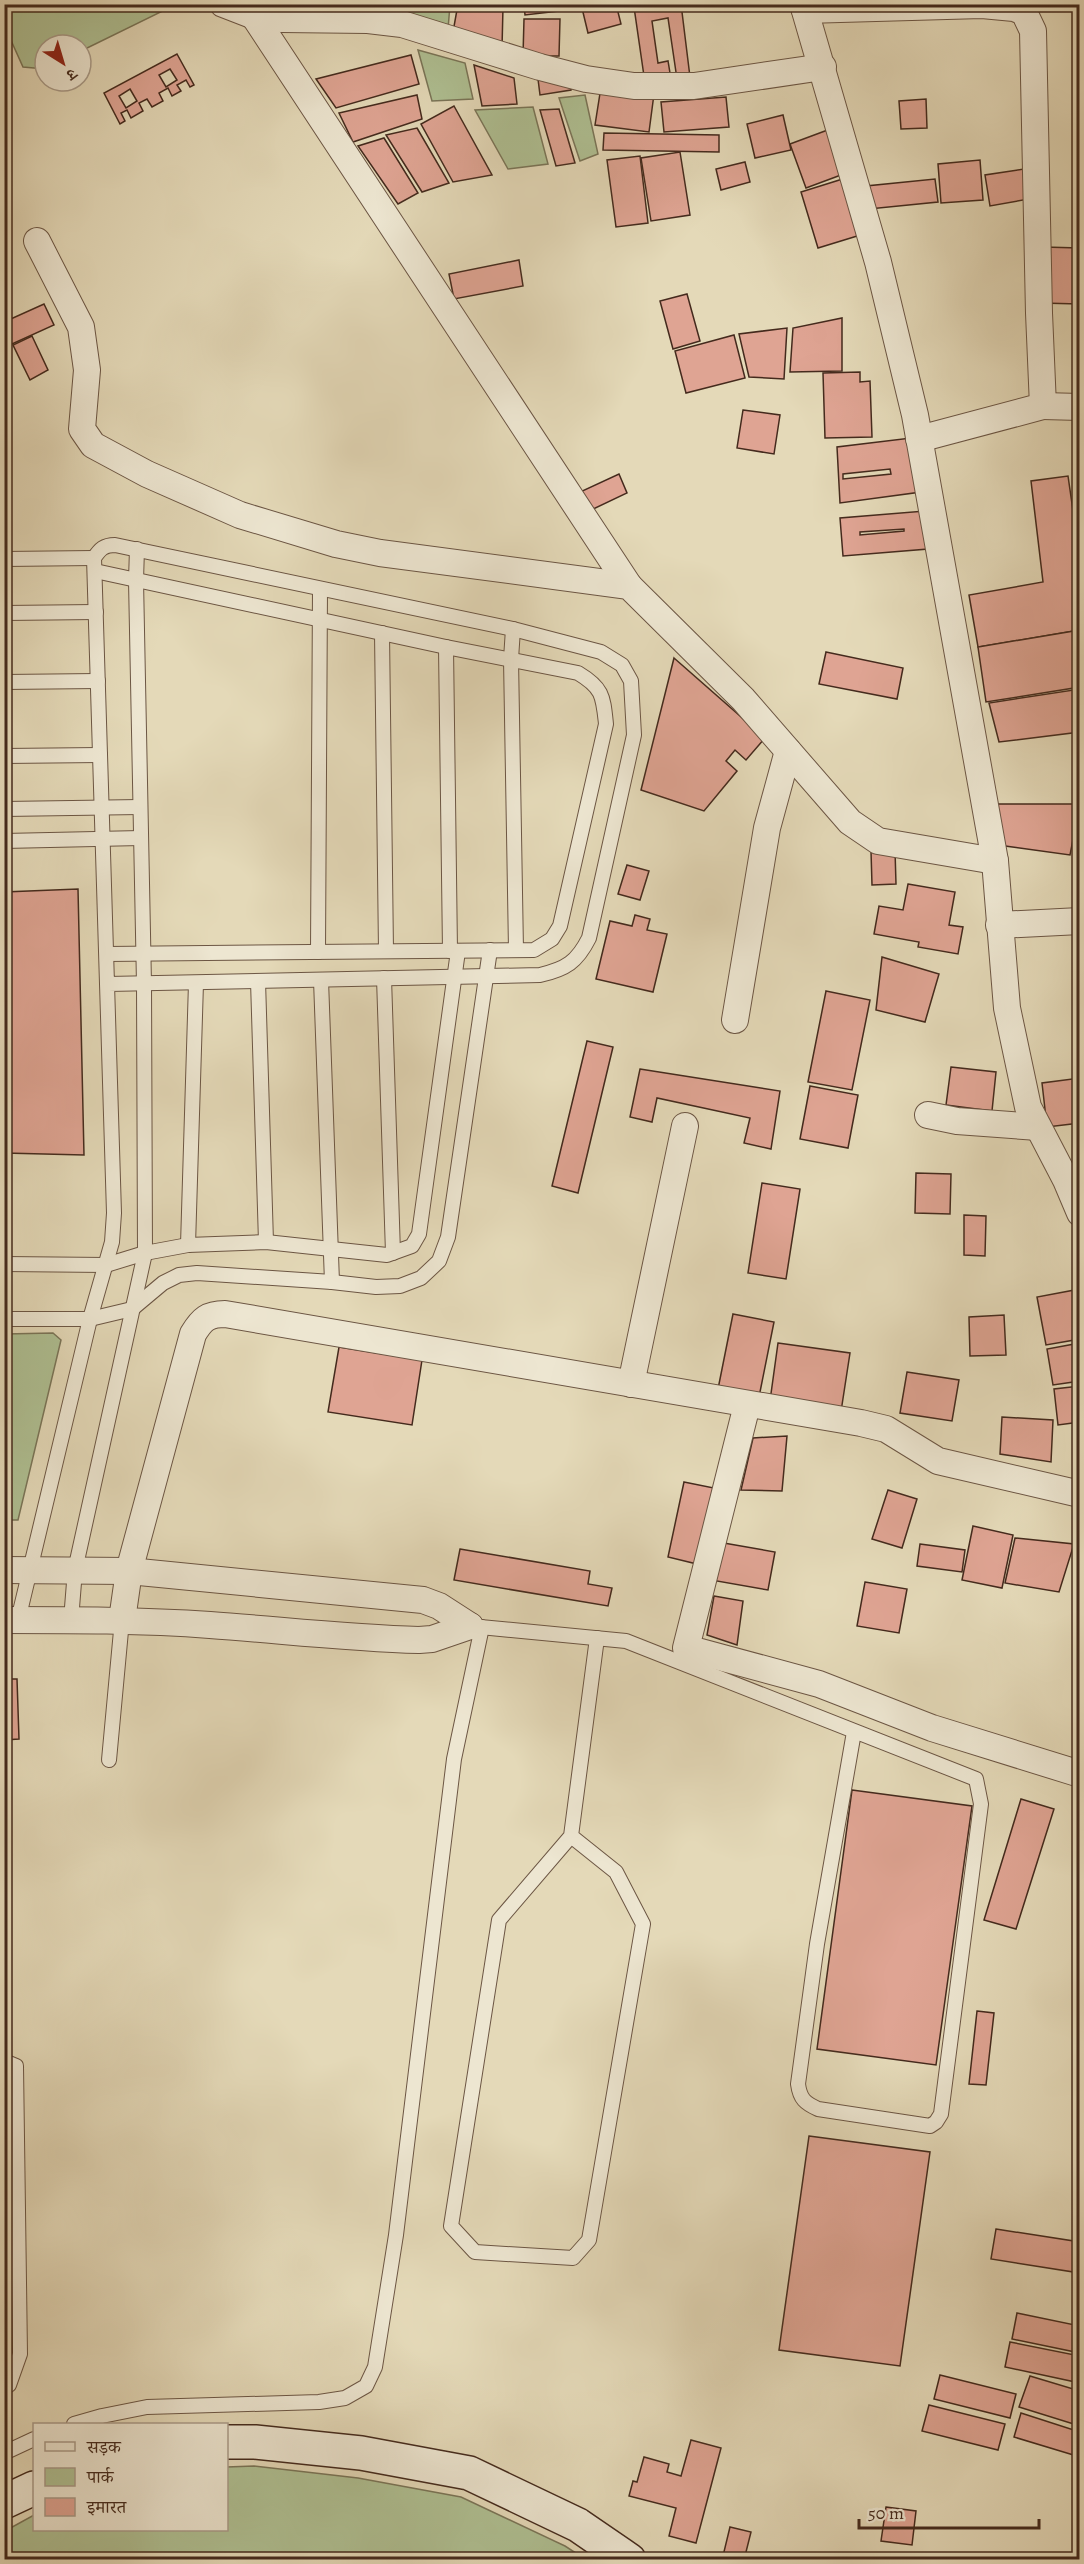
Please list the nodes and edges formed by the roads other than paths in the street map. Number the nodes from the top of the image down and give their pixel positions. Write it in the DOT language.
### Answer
graph roads {
  1 [pos="223,4"];
  2 [pos="1013,6"];
  3 [pos="804,7"];
  4 [pos="259,16"];
  5 [pos="823,67"];
  6 [pos="37,241"];
  7 [pos="1043,406"];
  8 [pos="1080,407"];
  9 [pos="919,439"];
  10 [pos="137,549"];
  11 [pos="4,559"];
  12 [pos="94,564"];
  13 [pos="136,580"];
  14 [pos="629,586"];
  15 [pos="320,589"];
  16 [pos="96,612"];
  17 [pos="4,613"];
  18 [pos="320,620"];
  19 [pos="513,629"];
  20 [pos="382,633"];
  21 [pos="446,647"];
  22 [pos="511,659"];
  23 [pos="98,681"];
  24 [pos="4,682"];
  25 [pos="788,752"];
  26 [pos="100,755"];
  27 [pos="4,756"];
  28 [pos="102,807"];
  29 [pos="140,807"];
  30 [pos="4,809"];
  31 [pos="141,838"];
  32 [pos="103,839"];
  33 [pos="4,841"];
  34 [pos="995,861"];
  35 [pos="1080,921"];
  36 [pos="999,925"];
  37 [pos="490,950"];
  38 [pos="516,950"];
  39 [pos="386,951"];
  40 [pos="454,951"];
  41 [pos="318,952"];
  42 [pos="107,954"];
  43 [pos="143,954"];
  44 [pos="454,976"];
  45 [pos="485,976"];
  46 [pos="384,978"];
  47 [pos="321,980"];
  48 [pos="258,981"];
  49 [pos="196,983"];
  50 [pos="108,984"];
  51 [pos="144,984"];
  52 [pos="735,1020"];
  53 [pos="928,1115"];
  54 [pos="685,1126"];
  55 [pos="1038,1127"];
  56 [pos="1080,1214"];
  57 [pos="266,1242"];
  58 [pos="188,1245"];
  59 [pos="331,1249"];
  60 [pos="145,1253"];
  61 [pos="393,1253"];
  62 [pos="4,1264"];
  63 [pos="106,1265"];
  64 [pos="332,1282"];
  65 [pos="132,1309"];
  66 [pos="4,1319"];
  67 [pos="90,1319"];
  68 [pos="631,1384"];
  69 [pos="747,1405"];
  70 [pos="1080,1494"];
  71 [pos="17,1570"];
  72 [pos="75,1570"];
  73 [pos="129,1571"];
  74 [pos="11,1620"];
  75 [pos="71,1620"];
  76 [pos="122,1620"];
  77 [pos="476,1626"];
  78 [pos="597,1638"];
  79 [pos="854,1732"];
  80 [pos="109,1760"];
  81 [pos="1080,1774"];
  82 [pos="571,1836"];
  83 [pos="4,2061"];
  84 [pos="4,2388"];
  85 [pos="78,2423"];
  86 [pos="33,2439"];
  87 [pos="228,2442"];
  88 [pos="4,2453"];
  89 [pos="33,2488"];
  90 [pos="4,2502"];
  91 [pos="629,2559"];
  1 -- 4 [label="street"];
  2 -- 3 [label="street"];
  2 -- 7 [label="street"];
  3 -- 5 [label="street"];
  4 -- 5 [label="street"];
  4 -- 14 [label="street"];
  5 -- 9 [label="street"];
  6 -- 14 [label="street"];
  7 -- 8 [label="street"];
  7 -- 9 [label="street"];
  9 -- 34 [label="street"];
  10 -- 12 [label="lane"];
  10 -- 13 [label="lane"];
  10 -- 15 [label="lane"];
  11 -- 12 [label="lane"];
  12 -- 13 [label="lane"];
  12 -- 16 [label="lane"];
  13 -- 18 [label="lane"];
  13 -- 29 [label="lane"];
  14 -- 25 [label="street"];
  15 -- 18 [label="lane"];
  15 -- 19 [label="lane"];
  16 -- 17 [label="lane"];
  16 -- 23 [label="lane"];
  18 -- 20 [label="lane"];
  18 -- 41 [label="lane"];
  19 -- 22 [label="lane"];
  19 -- 45 [label="lane"];
  20 -- 21 [label="lane"];
  20 -- 39 [label="lane"];
  21 -- 22 [label="lane"];
  21 -- 40 [label="lane"];
  22 -- 38 [label="lane"];
  22 -- 38 [label="lane"];
  23 -- 24 [label="lane"];
  23 -- 26 [label="lane"];
  25 -- 34 [label="street"];
  25 -- 52 [label="street"];
  26 -- 27 [label="lane"];
  26 -- 28 [label="lane"];
  28 -- 29 [label="lane"];
  28 -- 30 [label="lane"];
  28 -- 32 [label="lane"];
  29 -- 31 [label="lane"];
  31 -- 32 [label="lane"];
  31 -- 43 [label="lane"];
  32 -- 33 [label="lane"];
  32 -- 42 [label="lane"];
  34 -- 36 [label="street"];
  35 -- 36 [label="street"];
  36 -- 55 [label="street"];
  37 -- 38 [label="lane"];
  37 -- 40 [label="lane"];
  37 -- 45 [label="lane"];
  39 -- 40 [label="lane"];
  39 -- 41 [label="lane"];
  40 -- 44 [label="lane"];
  41 -- 43 [label="lane"];
  42 -- 43 [label="lane"];
  42 -- 50 [label="lane"];
  43 -- 51 [label="lane"];
  44 -- 45 [label="lane"];
  44 -- 46 [label="lane"];
  44 -- 61 [label="lane"];
  45 -- 64 [label="lane"];
  46 -- 47 [label="lane"];
  46 -- 61 [label="lane"];
  47 -- 48 [label="lane"];
  47 -- 59 [label="lane"];
  48 -- 49 [label="lane"];
  48 -- 57 [label="lane"];
  49 -- 51 [label="lane"];
  49 -- 58 [label="lane"];
  50 -- 51 [label="lane"];
  50 -- 63 [label="lane"];
  51 -- 60 [label="lane"];
  53 -- 55 [label="street"];
  54 -- 68 [label="street"];
  55 -- 56 [label="street"];
  57 -- 58 [label="lane"];
  57 -- 59 [label="lane"];
  58 -- 60 [label="lane"];
  59 -- 61 [label="lane"];
  59 -- 64 [label="lane"];
  60 -- 63 [label="lane"];
  60 -- 65 [label="lane"];
  62 -- 63 [label="lane"];
  63 -- 67 [label="lane"];
  64 -- 65 [label="lane"];
  65 -- 67 [label="lane"];
  65 -- 72 [label="lane"];
  66 -- 67 [label="lane"];
  67 -- 71 [label="lane"];
  68 -- 69 [label="street"];
  68 -- 73 [label="street"];
  69 -- 70 [label="street"];
  69 -- 81 [label="street"];
  71 -- 72 [label="street"];
  71 -- 74 [label="lane"];
  72 -- 73 [label="street"];
  72 -- 75 [label="lane"];
  73 -- 76 [label="street"];
  73 -- 77 [label="street"];
  74 -- 75 [label="street"];
  75 -- 76 [label="street"];
  76 -- 77 [label="street"];
  76 -- 80 [label="lane"];
  77 -- 78 [label="lane"];
  77 -- 85 [label="lane"];
  78 -- 79 [label="lane"];
  78 -- 82 [label="lane"];
  79 -- 79 [label="lane"];
  82 -- 82 [label="lane"];
  83 -- 84 [label="lane"];
  86 -- 88 [label="lane"];
  87 -- 91 [label="main road"];
  89 -- 90 [label="main road"];
}
